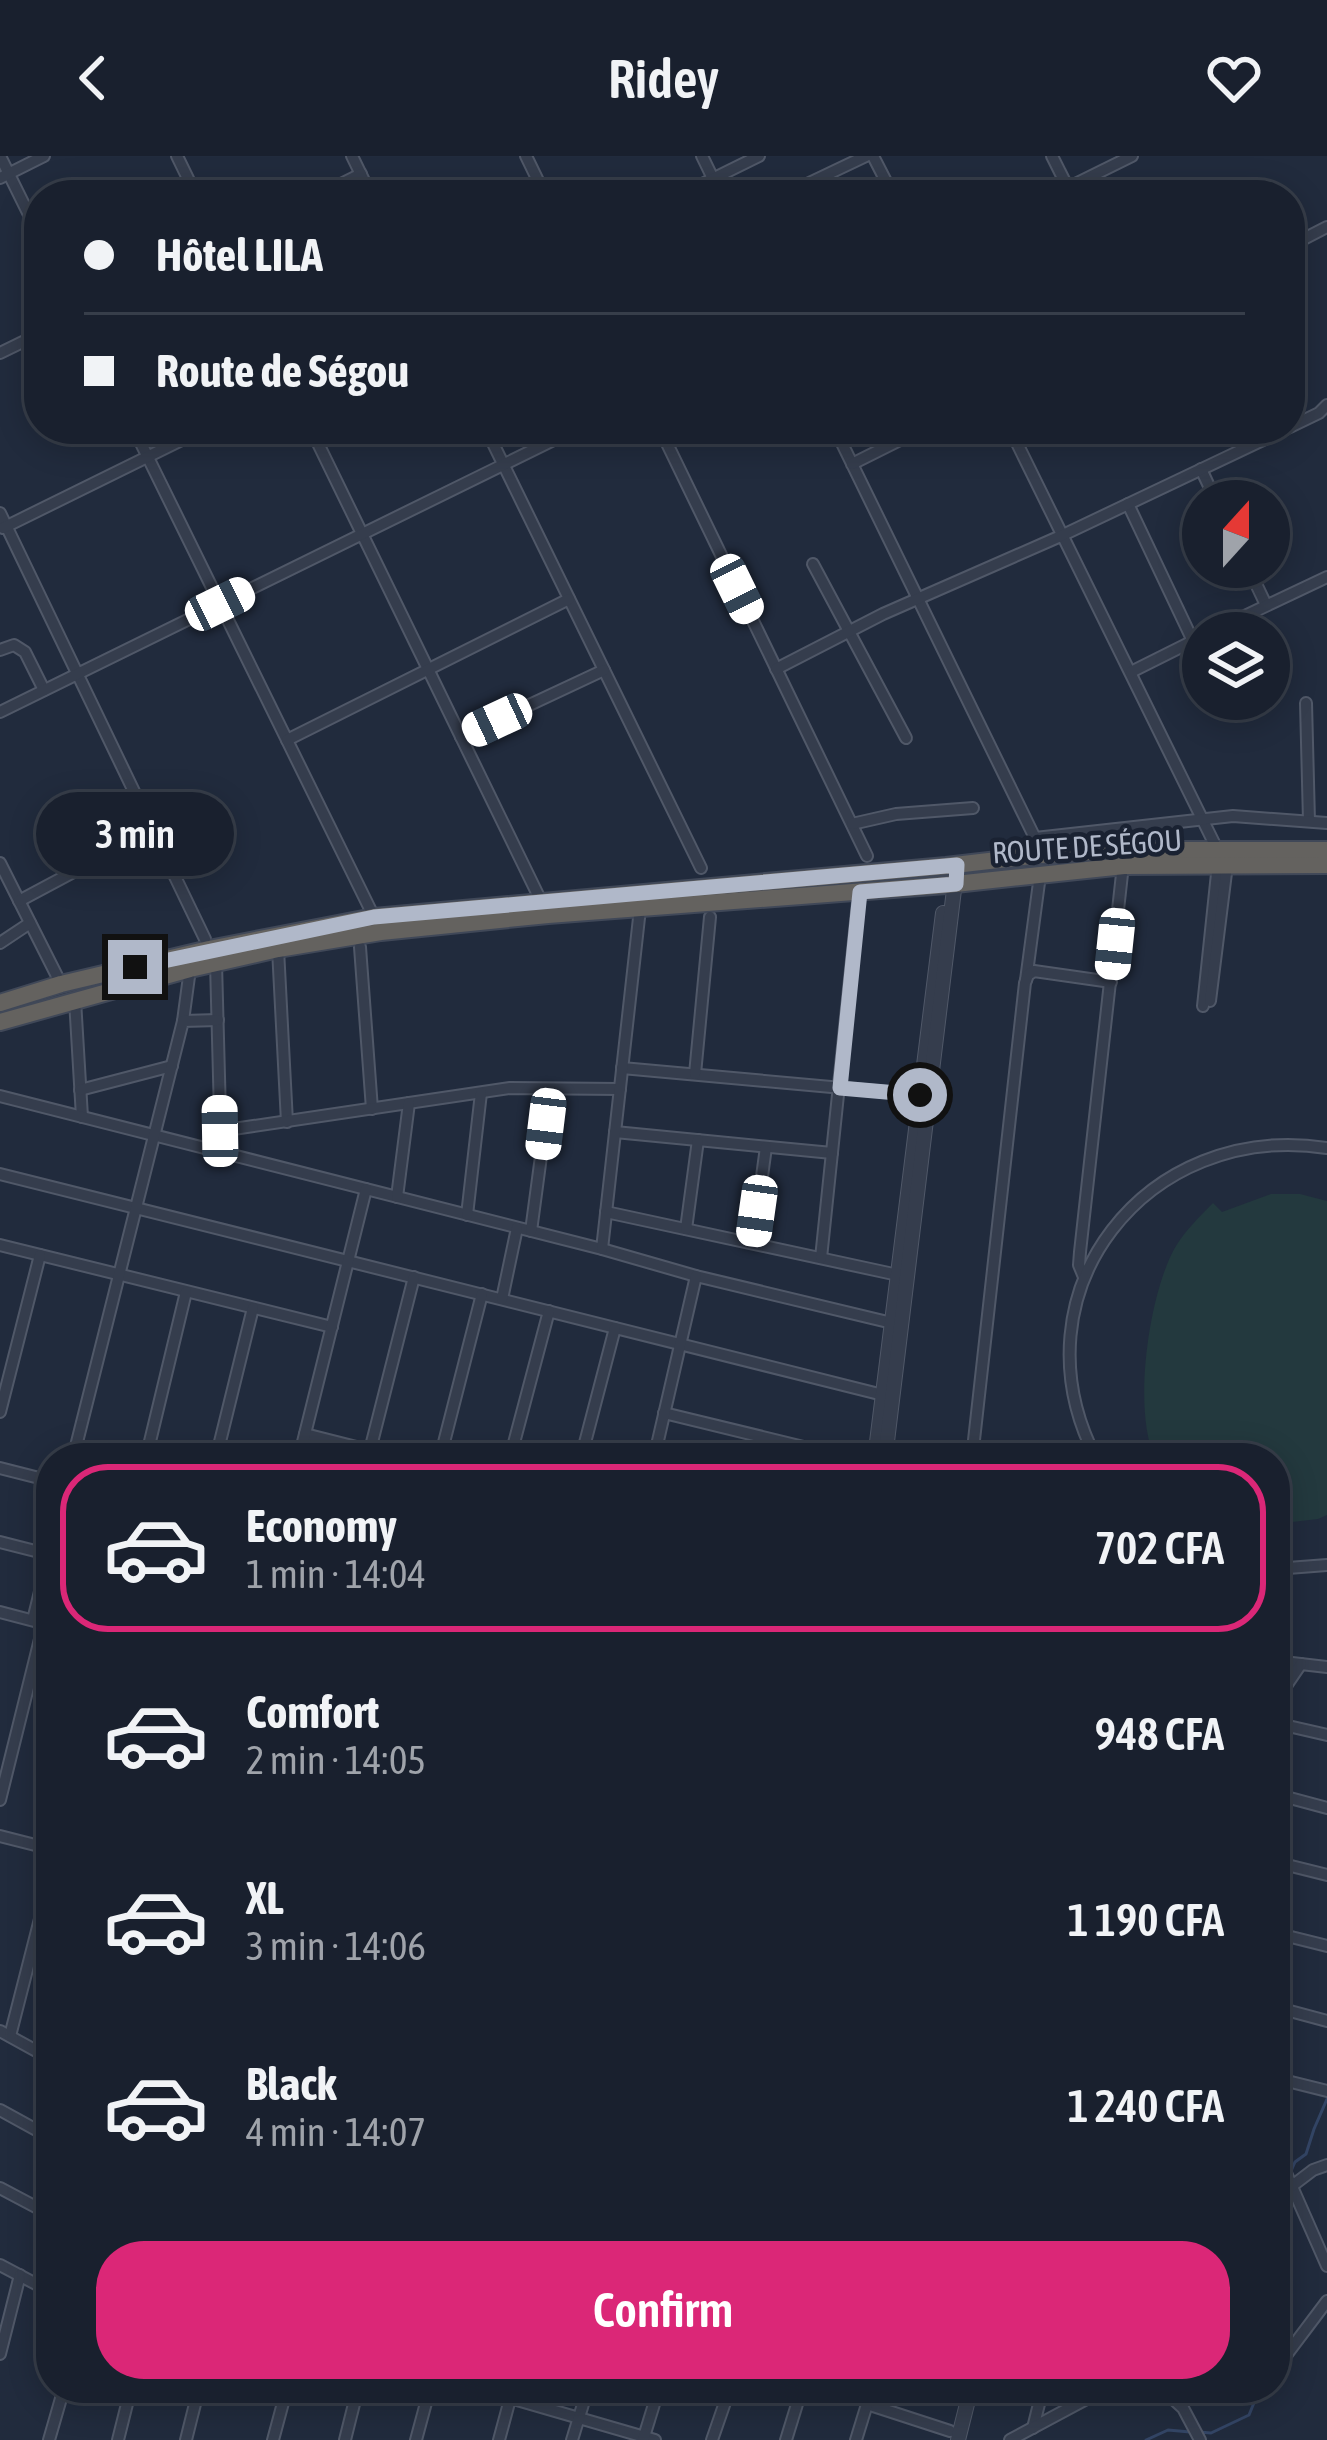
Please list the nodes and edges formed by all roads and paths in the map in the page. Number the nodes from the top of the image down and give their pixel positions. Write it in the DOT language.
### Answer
graph roads {
  1 [pos="0,156"];
  2 [pos="44,156"];
  3 [pos="352,156"];
  4 [pos="702,156"];
  5 [pos="759,156"];
  6 [pos="869,156"];
  7 [pos="1132,156"];
  8 [pos="361,174"];
  9 [pos="4,176"];
  10 [pos="713,179"];
  11 [pos="349,180"];
  12 [pos="364,180"];
  13 [pos="817,180"];
  14 [pos="1084,180"];
  15 [pos="24,210"];
  16 [pos="142,444"];
  17 [pos="172,444"];
  18 [pos="318,444"];
  19 [pos="494,444"];
  20 [pos="546,444"];
  21 [pos="666,444"];
  22 [pos="842,444"];
  23 [pos="892,444"];
  24 [pos="1018,444"];
  25 [pos="1254,444"];
  26 [pos="148,456"];
  27 [pos="852,464"];
  28 [pos="504,465"];
  29 [pos="1201,469"];
  30 [pos="1206,480"];
  31 [pos="1127,504"];
  32 [pos="0,513"];
  33 [pos="3,527"];
  34 [pos="362,534"];
  35 [pos="1063,535"];
  36 [pos="813,564"];
  37 [pos="1327,578"];
  38 [pos="1258,588"];
  39 [pos="569,599"];
  40 [pos="918,600"];
  41 [pos="220,604"];
  42 [pos="1266,605"];
  43 [pos="1188,612"];
  44 [pos="1252,612"];
  45 [pos="849,631"];
  46 [pos="1182,646"];
  47 [pos="0,650"];
  48 [pos="428,669"];
  49 [pos="776,669"];
  50 [pos="604,670"];
  51 [pos="1130,671"];
  52 [pos="78,674"];
  53 [pos="44,691"];
  54 [pos="1306,703"];
  55 [pos="0,712"];
  56 [pos="461,737"];
  57 [pos="906,738"];
  58 [pos="287,740"];
  59 [pos="973,808"];
  60 [pos="1203,819"];
  61 [pos="1309,821"];
  62 [pos="1327,823"];
  63 [pos="852,824"];
  64 [pos="152,830"];
  65 [pos="1037,847"];
  66 [pos="1327,850"];
  67 [pos="867,856"];
  68 [pos="1222,857"];
  69 [pos="1123,858"];
  70 [pos="0,863"];
  71 [pos="1327,865"];
  72 [pos="701,868"];
  73 [pos="951,875"];
  74 [pos="1040,875"];
  75 [pos="4,881"];
  76 [pos="860,892"];
  77 [pos="19,901"];
  78 [pos="541,901"];
  79 [pos="640,909"];
  80 [pos="374,917"];
  81 [pos="710,917"];
  82 [pos="30,923"];
  83 [pos="205,940"];
  84 [pos="0,943"];
  85 [pos="360,947"];
  86 [pos="278,949"];
  87 [pos="216,963"];
  88 [pos="190,969"];
  89 [pos="1111,982"];
  90 [pos="1025,983"];
  91 [pos="61,984"];
  92 [pos="75,999"];
  93 [pos="0,1003"];
  94 [pos="1206,1006"];
  95 [pos="183,1021"];
  96 [pos="218,1021"];
  97 [pos="0,1022"];
  98 [pos="172,1066"];
  99 [pos="622,1068"];
  100 [pos="695,1075"];
  101 [pos="840,1088"];
  102 [pos="550,1089"];
  103 [pos="620,1089"];
  104 [pos="80,1090"];
  105 [pos="481,1093"];
  106 [pos="920,1095"];
  107 [pos="0,1096"];
  108 [pos="409,1103"];
  109 [pos="372,1109"];
  110 [pos="82,1117"];
  111 [pos="287,1121"];
  112 [pos="220,1131"];
  113 [pos="615,1132"];
  114 [pos="154,1135"];
  115 [pos="698,1140"];
  116 [pos="766,1147"];
  117 [pos="1327,1148"];
  118 [pos="221,1152"];
  119 [pos="832,1153"];
  120 [pos="0,1174"];
  121 [pos="366,1189"];
  122 [pos="397,1197"];
  123 [pos="136,1208"];
  124 [pos="606,1212"];
  125 [pos="467,1215"];
  126 [pos="524,1229"];
  127 [pos="686,1229"];
  128 [pos="753,1244"];
  129 [pos="0,1245"];
  130 [pos="602,1249"];
  131 [pos="40,1256"];
  132 [pos="821,1258"];
  133 [pos="348,1261"];
  134 [pos="119,1275"];
  135 [pos="898,1275"];
  136 [pos="696,1276"];
  137 [pos="414,1277"];
  138 [pos="1084,1277"];
  139 [pos="186,1292"];
  140 [pos="482,1294"];
  141 [pos="502,1299"];
  142 [pos="253,1308"];
  143 [pos="549,1311"];
  144 [pos="892,1323"];
  145 [pos="332,1328"];
  146 [pos="615,1328"];
  147 [pos="680,1344"];
  148 [pos="883,1395"];
  149 [pos="0,1410"];
  150 [pos="664,1413"];
  151 [pos="305,1434"];
  152 [pos="77,1443"];
  153 [pos="150,1443"];
  154 [pos="220,1443"];
  155 [pos="303,1443"];
  156 [pos="334,1443"];
  157 [pos="372,1443"];
  158 [pos="444,1443"];
  159 [pos="514,1443"];
  160 [pos="585,1443"];
  161 [pos="657,1443"];
  162 [pos="787,1443"];
  163 [pos="877,1443"];
  164 [pos="887,1443"];
  165 [pos="974,1443"];
  166 [pos="1089,1443"];
  167 [pos="0,1468"];
  168 [pos="36,1476"];
  169 [pos="0,1542"];
  170 [pos="36,1549"];
  171 [pos="1327,1565"];
  172 [pos="1290,1568"];
  173 [pos="0,1612"];
  174 [pos="36,1621"];
  175 [pos="36,1652"];
  176 [pos="1290,1663"];
  177 [pos="1301,1664"];
  178 [pos="1327,1667"];
  179 [pos="1290,1680"];
  180 [pos="1290,1727"];
  181 [pos="1327,1735"];
  182 [pos="1290,1798"];
  183 [pos="0,1800"];
  184 [pos="1327,1808"];
  185 [pos="0,1836"];
  186 [pos="36,1845"];
  187 [pos="1290,1866"];
  188 [pos="1327,1875"];
  189 [pos="36,1927"];
  190 [pos="1290,1937"];
  191 [pos="1327,1946"];
  192 [pos="1290,2011"];
  193 [pos="1327,2020"];
  194 [pos="5,2033"];
  195 [pos="36,2051"];
  196 [pos="1290,2082"];
  197 [pos="1325,2091"];
  198 [pos="0,2110"];
  199 [pos="36,2130"];
  200 [pos="1327,2165"];
  201 [pos="1291,2183"];
  202 [pos="0,2188"];
  203 [pos="36,2207"];
  204 [pos="0,2265"];
  205 [pos="1327,2266"];
  206 [pos="20,2276"];
  207 [pos="36,2284"];
  208 [pos="1327,2301"];
  209 [pos="0,2350"];
  210 [pos="1290,2350"];
  211 [pos="60,2403"];
  212 [pos="127,2403"];
  213 [pos="195,2403"];
  214 [pos="283,2403"];
  215 [pos="354,2403"];
  216 [pos="426,2403"];
  217 [pos="509,2403"];
  218 [pos="540,2403"];
  219 [pos="583,2403"];
  220 [pos="655,2403"];
  221 [pos="725,2403"];
  222 [pos="797,2403"];
  223 [pos="958,2403"];
  224 [pos="964,2403"];
  225 [pos="1039,2403"];
  226 [pos="1079,2403"];
  227 [pos="1178,2403"];
  228 [pos="867,2404"];
  229 [pos="579,2417"];
  230 [pos="1033,2428"];
  231 [pos="952,2437"];
  232 [pos="647,2439"];
  233 [pos="49,2440"];
  234 [pos="118,2440"];
  235 [pos="186,2440"];
  236 [pos="273,2440"];
  237 [pos="345,2440"];
  238 [pos="416,2440"];
  239 [pos="499,2440"];
  240 [pos="572,2440"];
  241 [pos="712,2440"];
  242 [pos="786,2440"];
  243 [pos="856,2440"];
  244 [pos="1010,2440"];
  245 [pos="1200,2440"];
  1 -- 9 [label="street"];
  2 -- 9 [label="street"];
  3 -- 8 [label="street"];
  4 -- 10 [label="street"];
  5 -- 10 [label="street"];
  6 -- 13 [label="street"];
  7 -- 14 [label="street"];
  8 -- 11 [label="street"];
  8 -- 12 [label="street"];
  9 -- 15 [label="street"];
  16 -- 26 [label="street"];
  17 -- 26 [label="street"];
  18 -- 34 [label="street"];
  19 -- 28 [label="street"];
  20 -- 28 [label="street"];
  21 -- 49 [label="street"];
  22 -- 27 [label="street"];
  23 -- 27 [label="street"];
  24 -- 35 [label="street"];
  25 -- 29 [label="street"];
  26 -- 33 [label="street"];
  26 -- 41 [label="street"];
  27 -- 40 [label="street"];
  28 -- 34 [label="street"];
  28 -- 39 [label="street"];
  29 -- 30 [label="street"];
  29 -- 31 [label="street"];
  31 -- 35 [label="street"];
  31 -- 43 [label="street"];
  32 -- 33 [label="street"];
  33 -- 52 [label="street"];
  34 -- 41 [label="street"];
  34 -- 48 [label="street"];
  35 -- 40 [label="street"];
  35 -- 51 [label="street"];
  36 -- 45 [label="street"];
  37 -- 42 [label="street"];
  38 -- 42 [label="street"];
  39 -- 48 [label="street"];
  39 -- 50 [label="street"];
  40 -- 45 [label="street"];
  40 -- 65 [label="street"];
  41 -- 52 [label="street"];
  41 -- 58 [label="street"];
  42 -- 44 [label="street"];
  45 -- 49 [label="street"];
  45 -- 57 [label="street"];
  46 -- 51 [label="street"];
  47 -- 53 [label="street"];
  48 -- 56 [label="street"];
  48 -- 58 [label="street"];
  49 -- 63 [label="street"];
  50 -- 56 [label="street"];
  50 -- 72 [label="street"];
  51 -- 60 [label="street"];
  52 -- 53 [label="street"];
  52 -- 64 [label="street"];
  53 -- 55 [label="street"];
  54 -- 61 [label="street"];
  56 -- 78 [label="street"];
  58 -- 80 [label="street"];
  59 -- 63 [label="street"];
  60 -- 61 [label="street"];
  60 -- 65 [label="street"];
  60 -- 68 [label="street"];
  61 -- 62 [label="street"];
  63 -- 67 [label="street"];
  64 -- 77 [label="street"];
  64 -- 83 [label="street"];
  65 -- 69 [label="highway, ROUTE DE SÉGOU"];
  65 -- 73 [label="highway, ROUTE DE SÉGOU"];
  66 -- 68 [label="highway, ROUTE DE SÉGOU"];
  68 -- 69 [label="highway, ROUTE DE SÉGOU"];
  68 -- 71 [label="highway, ROUTE DE SÉGOU"];
  68 -- 94 [label="street"];
  69 -- 74 [label="highway, ROUTE DE SÉGOU"];
  69 -- 89 [label="street"];
  70 -- 75 [label="street"];
  73 -- 74 [label="highway, ROUTE DE SÉGOU"];
  73 -- 76 [label="highway, ROUTE DE SÉGOU"];
  73 -- 78 [label="highway, ROUTE DE SÉGOU"];
  73 -- 106 [label="street"];
  73 -- 164 [label="street"];
  74 -- 90 [label="street"];
  75 -- 77 [label="street"];
  76 -- 79 [label="highway, ROUTE DE SÉGOU"];
  76 -- 101 [label="street"];
  77 -- 82 [label="street"];
  78 -- 80 [label="highway, ROUTE DE SÉGOU"];
  79 -- 86 [label="highway, ROUTE DE SÉGOU"];
  79 -- 99 [label="street"];
  80 -- 91 [label="highway, ROUTE DE SÉGOU"];
  81 -- 100 [label="street"];
  82 -- 84 [label="street"];
  82 -- 91 [label="street"];
  85 -- 109 [label="street"];
  86 -- 87 [label="highway, ROUTE DE SÉGOU"];
  86 -- 111 [label="street"];
  87 -- 88 [label="highway, ROUTE DE SÉGOU"];
  87 -- 96 [label="street"];
  88 -- 92 [label="highway, ROUTE DE SÉGOU"];
  88 -- 95 [label="street"];
  89 -- 90 [label="street"];
  89 -- 138 [label="street"];
  90 -- 165 [label="street"];
  91 -- 93 [label="highway, ROUTE DE SÉGOU"];
  92 -- 97 [label="highway, ROUTE DE SÉGOU"];
  92 -- 104 [label="street"];
  95 -- 96 [label="street"];
  95 -- 98 [label="street"];
  96 -- 112 [label="street"];
  98 -- 104 [label="street"];
  98 -- 114 [label="street"];
  99 -- 100 [label="street"];
  99 -- 103 [label="street"];
  100 -- 101 [label="street"];
  101 -- 106 [label="street"];
  101 -- 119 [label="street"];
  102 -- 103 [label="street"];
  102 -- 105 [label="street"];
  102 -- 126 [label="street"];
  103 -- 113 [label="street"];
  104 -- 110 [label="street"];
  105 -- 108 [label="street"];
  105 -- 125 [label="street"];
  106 -- 135 [label="street"];
  107 -- 110 [label="street"];
  108 -- 109 [label="street"];
  108 -- 122 [label="street"];
  109 -- 111 [label="street"];
  110 -- 114 [label="street"];
  111 -- 112 [label="street"];
  112 -- 118 [label="street"];
  113 -- 115 [label="street"];
  113 -- 124 [label="street"];
  114 -- 118 [label="street"];
  114 -- 123 [label="street"];
  115 -- 116 [label="street"];
  115 -- 127 [label="street"];
  116 -- 119 [label="street"];
  116 -- 128 [label="street"];
  117 -- 138 [label="street"];
  118 -- 121 [label="street"];
  119 -- 132 [label="street"];
  120 -- 123 [label="street"];
  121 -- 122 [label="street"];
  121 -- 133 [label="street"];
  122 -- 125 [label="street"];
  123 -- 133 [label="street"];
  123 -- 134 [label="street"];
  124 -- 127 [label="street"];
  124 -- 130 [label="street"];
  125 -- 126 [label="street"];
  126 -- 130 [label="street"];
  126 -- 141 [label="street"];
  127 -- 128 [label="street"];
  128 -- 132 [label="street"];
  129 -- 131 [label="street"];
  130 -- 136 [label="street"];
  131 -- 134 [label="street"];
  131 -- 149 [label="street"];
  132 -- 135 [label="street"];
  133 -- 137 [label="street"];
  133 -- 145 [label="street"];
  134 -- 139 [label="street"];
  134 -- 152 [label="street"];
  135 -- 144 [label="street"];
  136 -- 144 [label="street"];
  136 -- 147 [label="street"];
  137 -- 140 [label="street"];
  137 -- 157 [label="street"];
  138 -- 166 [label="street"];
  139 -- 142 [label="street"];
  139 -- 153 [label="street"];
  140 -- 141 [label="street"];
  140 -- 158 [label="street"];
  141 -- 143 [label="street"];
  142 -- 145 [label="street"];
  142 -- 154 [label="street"];
  143 -- 146 [label="street"];
  143 -- 159 [label="street"];
  144 -- 148 [label="street"];
  145 -- 151 [label="street"];
  146 -- 147 [label="street"];
  146 -- 160 [label="street"];
  147 -- 148 [label="street"];
  147 -- 150 [label="street"];
  148 -- 163 [label="street"];
  150 -- 161 [label="street"];
  150 -- 162 [label="street"];
  151 -- 155 [label="street"];
  151 -- 156 [label="street"];
  167 -- 168 [label="street"];
  169 -- 170 [label="street"];
  171 -- 172 [label="street"];
  173 -- 174 [label="street"];
  175 -- 183 [label="street"];
  176 -- 177 [label="street"];
  177 -- 178 [label="street"];
  177 -- 179 [label="street"];
  180 -- 181 [label="street"];
  182 -- 184 [label="street"];
  185 -- 186 [label="street"];
  187 -- 188 [label="street"];
  189 -- 194 [label="street"];
  190 -- 191 [label="street"];
  192 -- 193 [label="street"];
  194 -- 195 [label="street"];
  196 -- 197 [label="street"];
  198 -- 199 [label="street"];
  200 -- 201 [label="street"];
  201 -- 205 [label="street"];
  202 -- 203 [label="street"];
  204 -- 206 [label="street"];
  206 -- 207 [label="street"];
  206 -- 209 [label="street"];
  208 -- 210 [label="street"];
  211 -- 233 [label="street"];
  212 -- 234 [label="street"];
  213 -- 235 [label="street"];
  214 -- 236 [label="street"];
  215 -- 237 [label="street"];
  216 -- 238 [label="street"];
  217 -- 239 [label="street"];
  218 -- 229 [label="street"];
  219 -- 229 [label="street"];
  220 -- 232 [label="street"];
  221 -- 241 [label="street"];
  222 -- 242 [label="street"];
  223 -- 231 [label="street"];
  224 -- 231 [label="street"];
  225 -- 230 [label="street"];
  226 -- 230 [label="street"];
  227 -- 245 [label="street"];
  228 -- 231 [label="street"];
  228 -- 243 [label="street"];
  229 -- 232 [label="street"];
  229 -- 240 [label="street"];
  230 -- 244 [label="street"];
}
